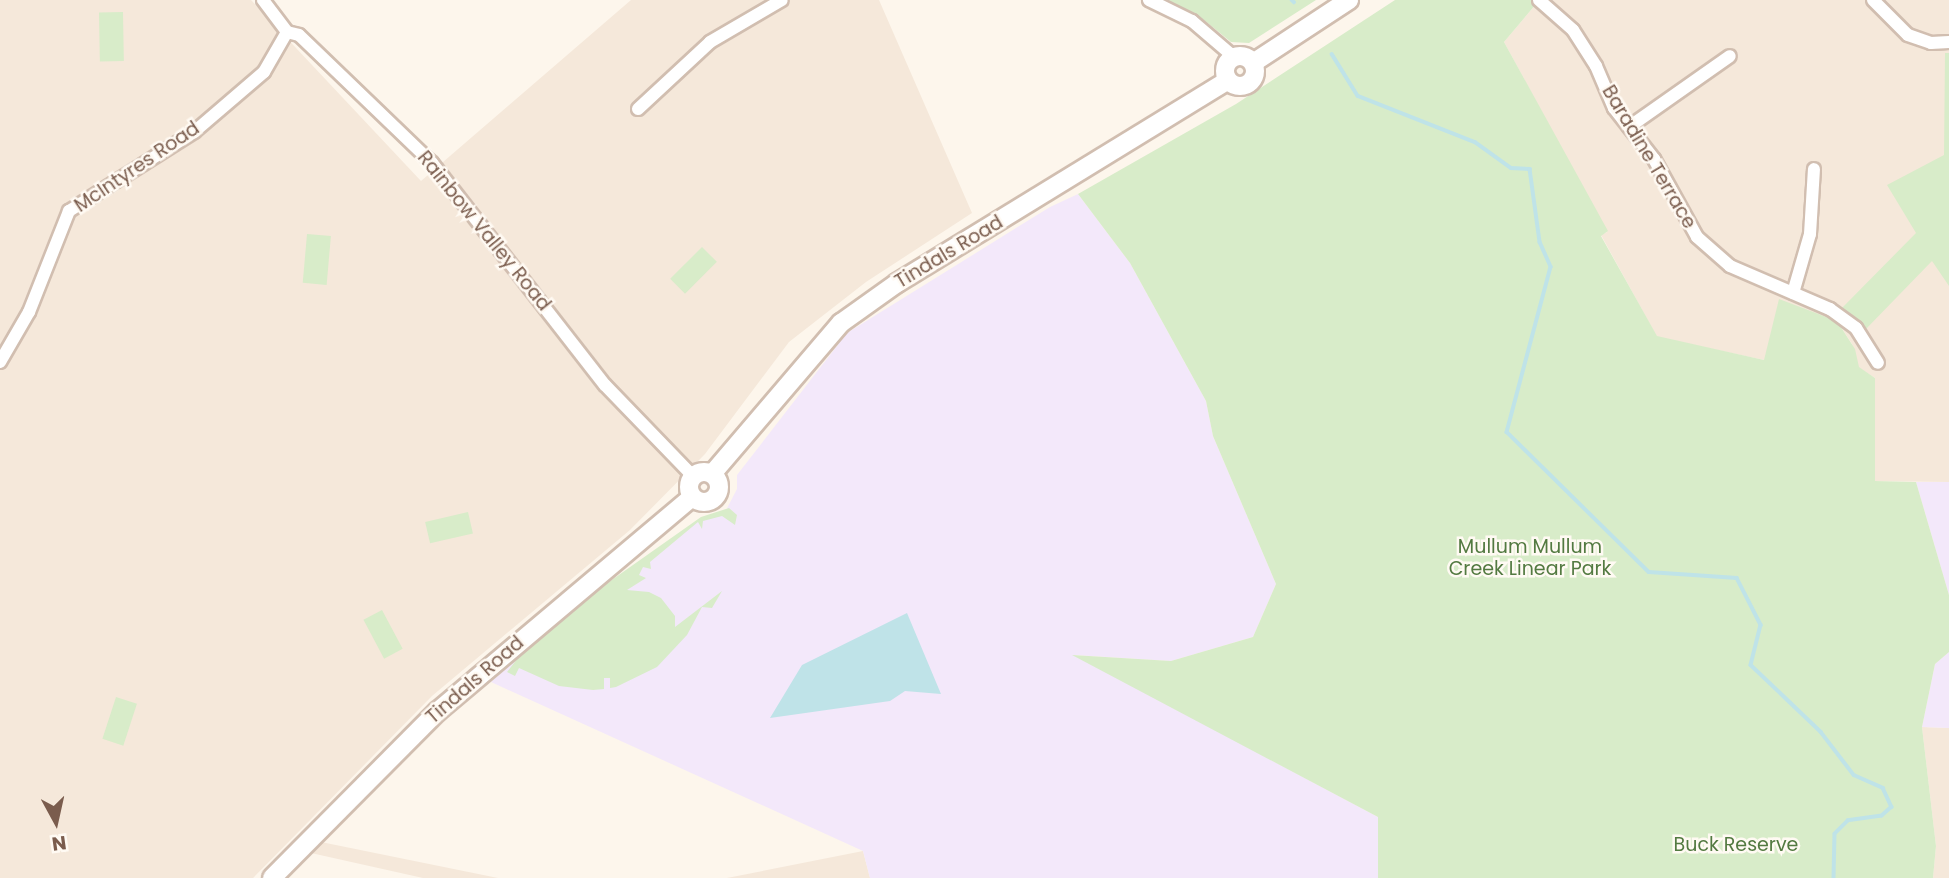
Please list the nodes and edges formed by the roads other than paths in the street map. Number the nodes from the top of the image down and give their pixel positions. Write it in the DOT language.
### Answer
graph roads {
  1 [pos="263,0"];
  2 [pos="782,0"];
  3 [pos="1150,0"];
  4 [pos="1349,0"];
  5 [pos="1873,0"];
  6 [pos="1545,2"];
  7 [pos="286,32"];
  8 [pos="1949,42"];
  9 [pos="1730,56"];
  10 [pos="1234,57"];
  11 [pos="1253,63"];
  12 [pos="1228,80"];
  13 [pos="638,109"];
  14 [pos="1629,127"];
  15 [pos="1814,169"];
  16 [pos="1793,293"];
  17 [pos="0,362"];
  18 [pos="1878,363"];
  19 [pos="712,474"];
  20 [pos="693,476"];
  21 [pos="692,497"];
  22 [pos="272,878"];
  1 -- 7 [label="street, Rainbow Valley Road"];
  2 -- 13 [label="street"];
  3 -- 10 [label="street"];
  4 -- 11 [label="main road"];
  5 -- 8 [label="street"];
  6 -- 14 [label="street, Baradine Terrace"];
  7 -- 17 [label="street, McIntyres Road"];
  7 -- 20 [label="street, Rainbow Valley Road"];
  9 -- 14 [label="street"];
  10 -- 11 [label="main road"];
  10 -- 12 [label="main road"];
  11 -- 12 [label="main road"];
  12 -- 19 [label="main road, Tindals Road"];
  14 -- 16 [label="street, Baradine Terrace"];
  15 -- 16 [label="street"];
  16 -- 18 [label="street, Baradine Terrace"];
  19 -- 20 [label="main road"];
  19 -- 21 [label="main road"];
  20 -- 21 [label="main road"];
  21 -- 22 [label="main road, Tindals Road"];
}
